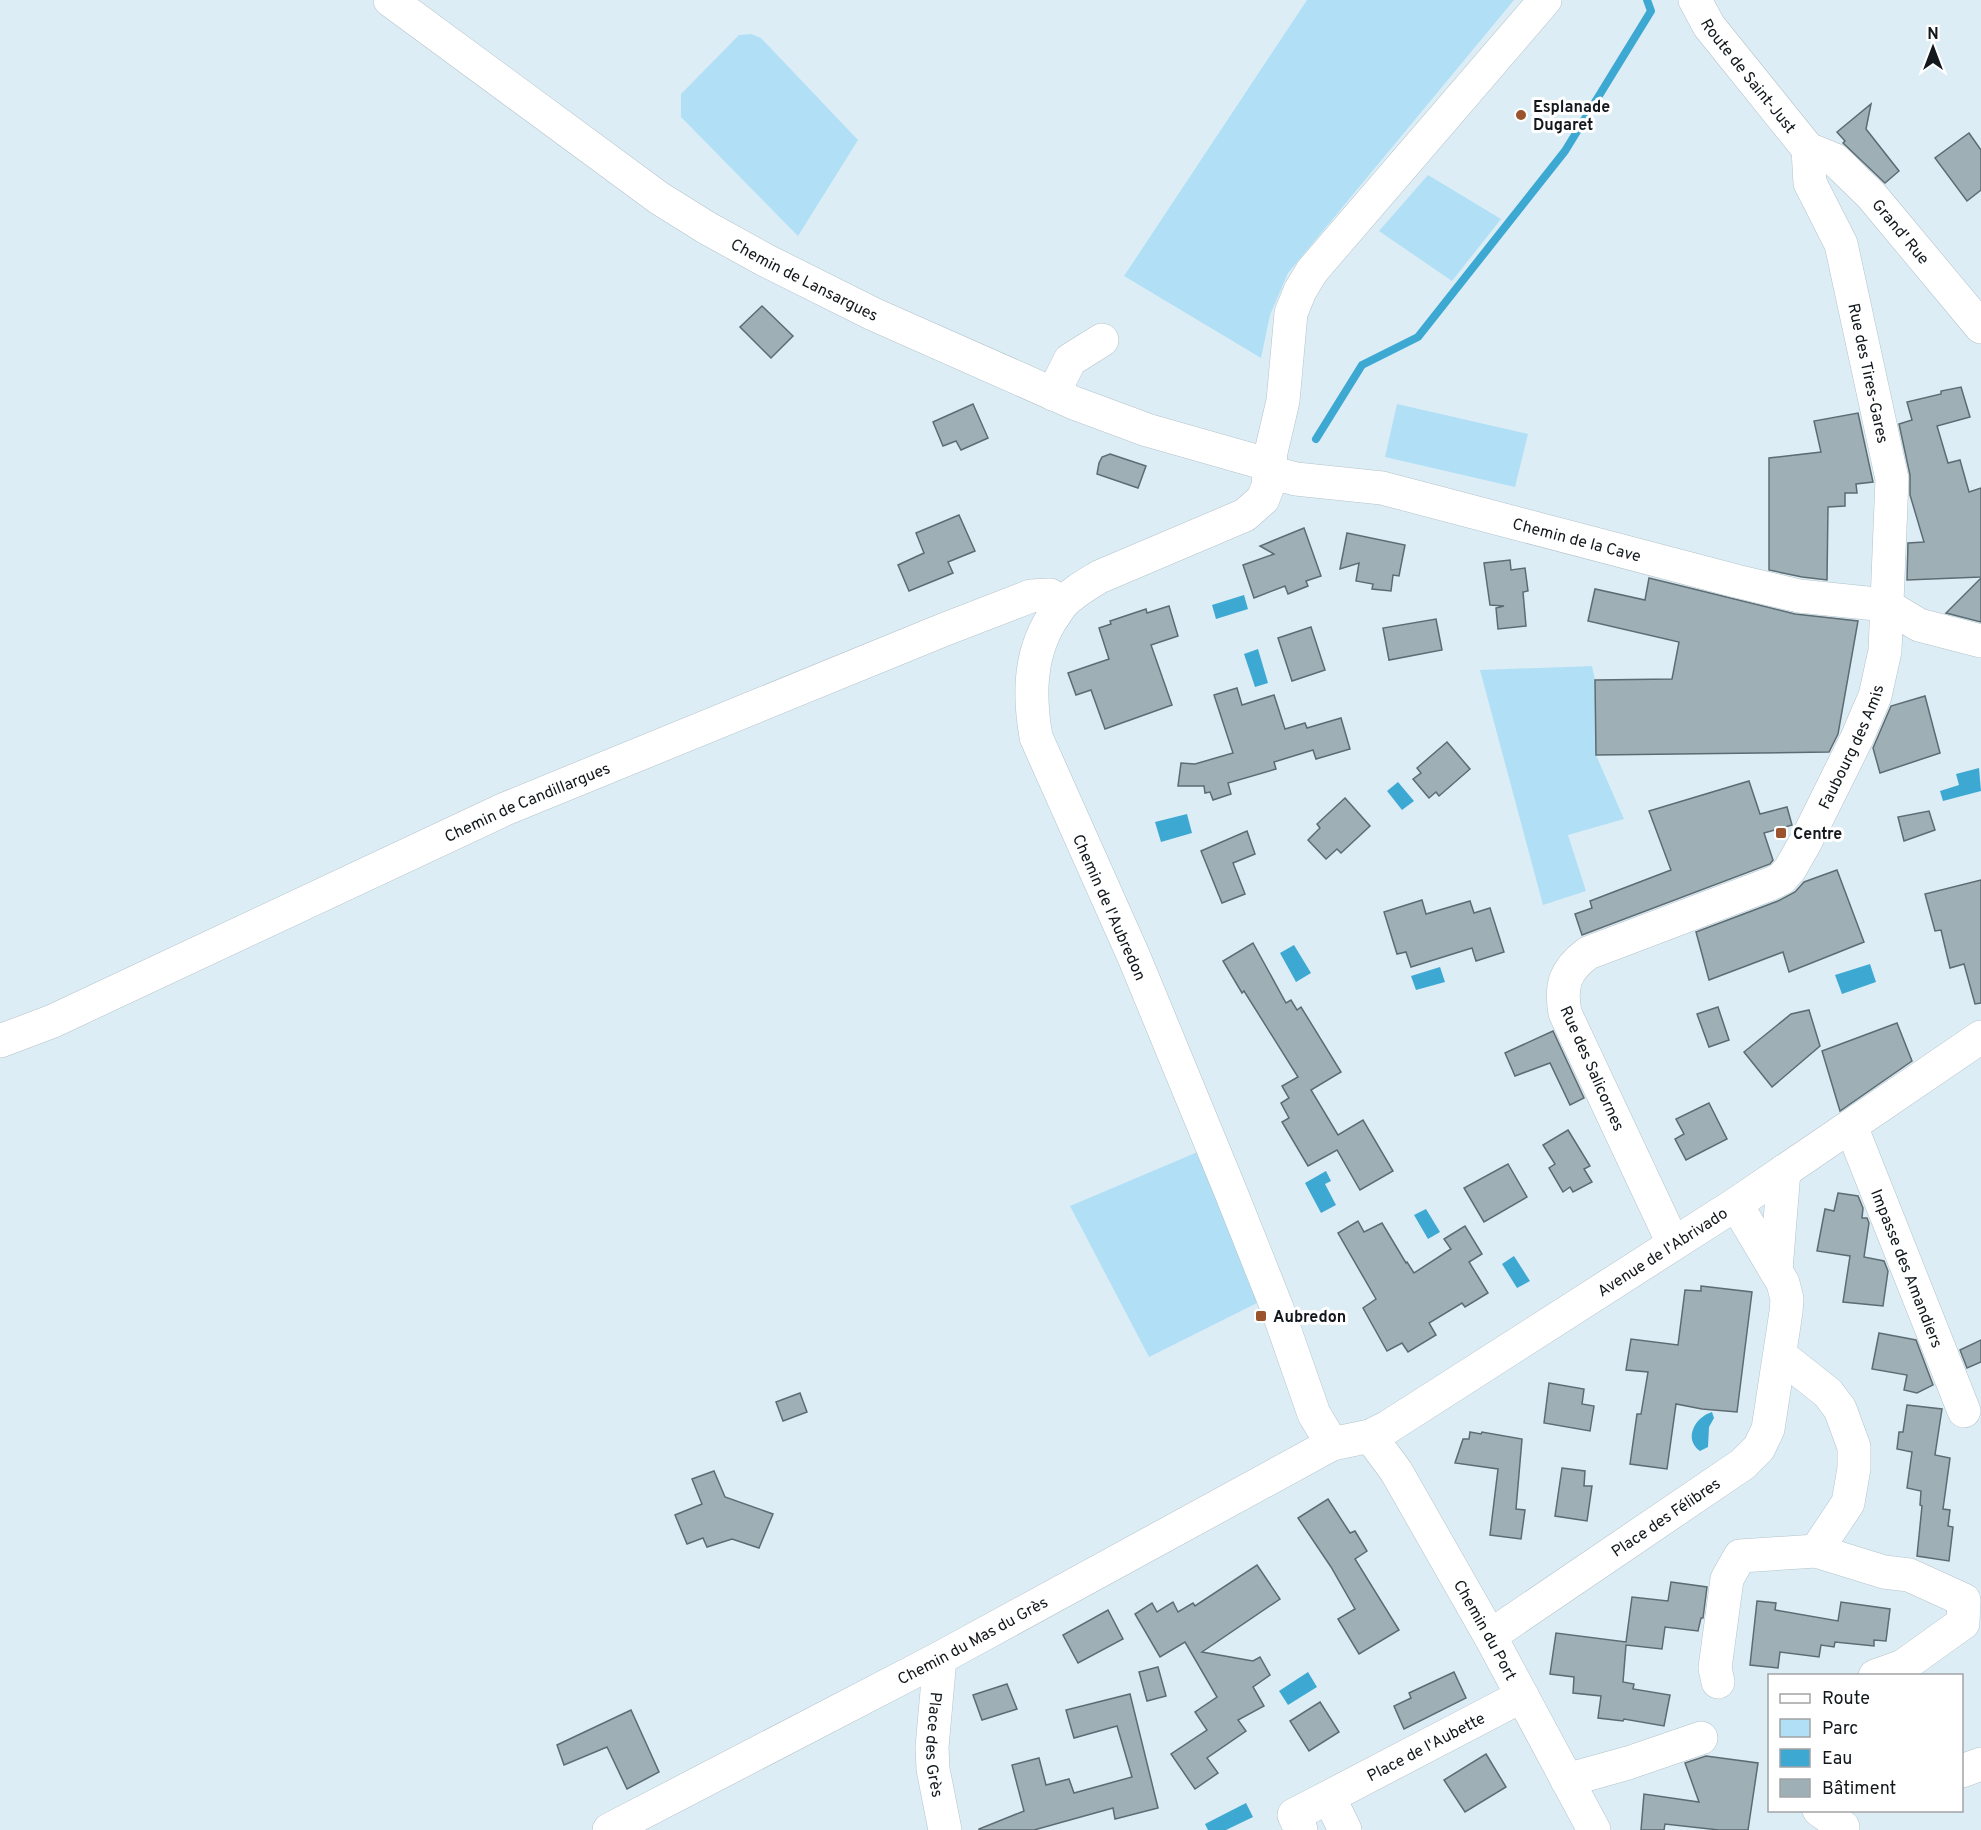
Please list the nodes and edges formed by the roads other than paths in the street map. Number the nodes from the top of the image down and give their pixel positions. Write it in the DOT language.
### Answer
graph roads {
  1 [pos="390,0"];
  2 [pos="1545,0"];
  3 [pos="1695,0"];
  4 [pos="1808,149"];
  5 [pos="1981,327"];
  6 [pos="1102,340"];
  7 [pos="1053,394"];
  8 [pos="1269,469"];
  9 [pos="1886,604"];
  10 [pos="1061,605"];
  11 [pos="1981,641"];
  12 [pos="1781,879"];
  13 [pos="1981,1037"];
  14 [pos="0,1041"];
  15 [pos="1851,1126"];
  16 [pos="1785,1172"];
  17 [pos="1736,1204"];
  18 [pos="1673,1244"];
  19 [pos="1776,1270"];
  20 [pos="1780,1355"];
  21 [pos="1964,1411"];
  22 [pos="1370,1436"];
  23 [pos="1332,1444"];
  24 [pos="1816,1551"];
  25 [pos="1490,1636"];
  26 [pos="940,1658"];
  27 [pos="1881,1674"];
  28 [pos="1718,1682"];
  29 [pos="1522,1696"];
  30 [pos="1701,1738"];
  31 [pos="1981,1764"];
  32 [pos="1963,1771"];
  33 [pos="1568,1780"];
  34 [pos="1329,1797"];
  35 [pos="609,1830"];
  36 [pos="945,1830"];
  37 [pos="1301,1830"];
  38 [pos="1345,1830"];
  39 [pos="1594,1830"];
  1 -- 7 [label="street, Chemin de Lansargues"];
  2 -- 8 [label="street, Chemin de l'Aubredon"];
  3 -- 4 [label="street, Route de Saint-Just"];
  4 -- 5 [label="street, Grand' Rue"];
  4 -- 9 [label="street, Rue des Tires-Gares"];
  6 -- 7 [label="street"];
  7 -- 8 [label="street, Chemin de Lansargues"];
  8 -- 9 [label="street, Chemin de la Cave"];
  8 -- 10 [label="street, Chemin de l'Aubredon"];
  9 -- 11 [label="street"];
  9 -- 12 [label="street, Faubourg des Amis"];
  10 -- 14 [label="street, Chemin de Candillargues"];
  10 -- 23 [label="street, Chemin de l'Aubredon"];
  12 -- 18 [label="street, Rue des Salicornes"];
  13 -- 15 [label="street, Avenue de l'Abrivado"];
  15 -- 16 [label="street, Avenue de l'Abrivado"];
  15 -- 21 [label="street, Impasse des Amandiers"];
  16 -- 17 [label="street, Avenue de l'Abrivado"];
  16 -- 19 [label="street, Place des Félibres"];
  17 -- 18 [label="street, Avenue de l'Abrivado"];
  17 -- 19 [label="street, Place des Félibres"];
  18 -- 22 [label="street, Avenue de l'Abrivado"];
  19 -- 20 [label="street, Place des Félibres"];
  20 -- 24 [label="street"];
  20 -- 25 [label="street, Place des Félibres"];
  22 -- 23 [label="street, Avenue de l'Abrivado"];
  22 -- 25 [label="street, Chemin du Port"];
  23 -- 26 [label="street, Chemin du Mas du Grès"];
  24 -- 27 [label="street"];
  24 -- 28 [label="street"];
  25 -- 29 [label="street, Chemin du Port"];
  26 -- 35 [label="street, Chemin du Mas du Grès"];
  26 -- 36 [label="street, Place des Grès"];
  29 -- 33 [label="street, Chemin du Port"];
  29 -- 34 [label="street, Place de l'Aubette"];
  30 -- 33 [label="street"];
  31 -- 32 [label="street"];
  33 -- 39 [label="street, Chemin du Port"];
  34 -- 37 [label="street, Place de l'Aubette"];
  34 -- 38 [label="street"];
}
